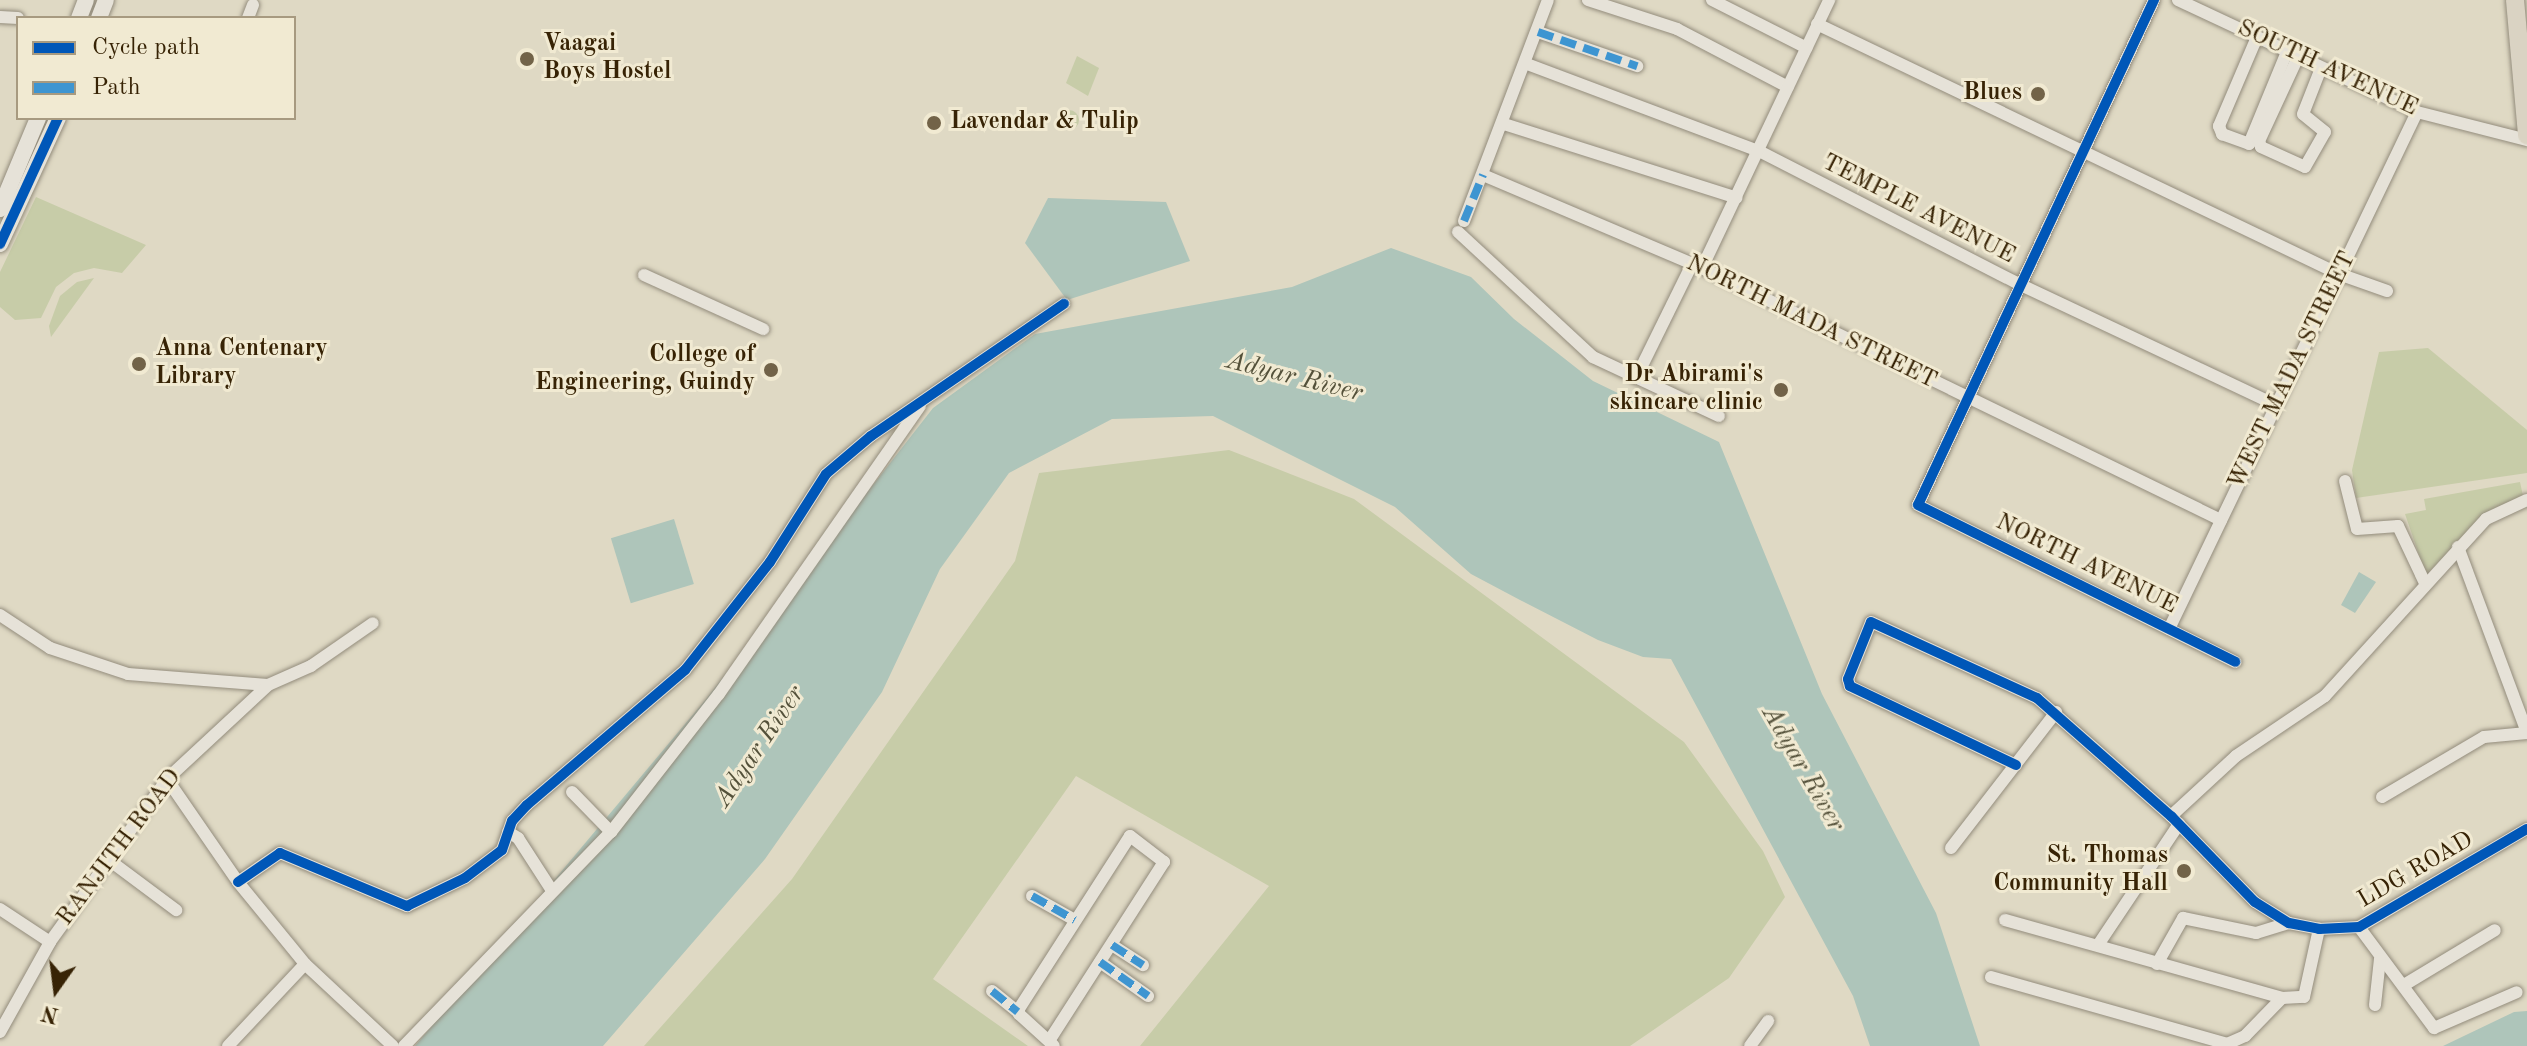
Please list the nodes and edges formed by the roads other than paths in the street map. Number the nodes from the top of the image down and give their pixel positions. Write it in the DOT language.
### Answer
graph roads {
  1 [pos="1548,0"];
  2 [pos="1588,0"];
  3 [pos="1712,0"];
  4 [pos="1829,0"];
  5 [pos="2154,0"];
  6 [pos="2178,0"];
  7 [pos="2515,0"];
  8 [pos="253,5"];
  9 [pos="249,16"];
  10 [pos="1817,24"];
  11 [pos="1538,32"];
  12 [pos="2257,37"];
  13 [pos="1807,48"];
  14 [pos="2293,59"];
  15 [pos="1527,64"];
  16 [pos="1637,66"];
  17 [pos="2319,73"];
  18 [pos="1788,87"];
  19 [pos="2525,100"];
  20 [pos="2417,112"];
  21 [pos="37,120"];
  22 [pos="57,120"];
  23 [pos="1504,124"];
  24 [pos="2527,137"];
  25 [pos="1759,151"];
  26 [pos="2083,152"];
  27 [pos="1483,175"];
  28 [pos="1737,198"];
  29 [pos="0,209"];
  30 [pos="0,244"];
  31 [pos="1697,266"];
  32 [pos="2339,274"];
  33 [pos="644,275"];
  34 [pos="2021,285"];
  35 [pos="2387,291"];
  36 [pos="1064,304"];
  37 [pos="763,329"];
  38 [pos="1636,378"];
  39 [pos="1968,398"];
  40 [pos="924,400"];
  41 [pos="2276,405"];
  42 [pos="1719,416"];
  43 [pos="2345,481"];
  44 [pos="2527,500"];
  45 [pos="2221,520"];
  46 [pos="2458,547"];
  47 [pos="2425,583"];
  48 [pos="0,615"];
  49 [pos="373,623"];
  50 [pos="2169,629"];
  51 [pos="2235,662"];
  52 [pos="268,685"];
  53 [pos="2056,712"];
  54 [pos="2527,733"];
  55 [pos="2016,765"];
  56 [pos="167,779"];
  57 [pos="572,792"];
  58 [pos="2382,797"];
  59 [pos="2175,820"];
  60 [pos="2527,829"];
  61 [pos="508,832"];
  62 [pos="611,832"];
  63 [pos="1951,848"];
  64 [pos="109,860"];
  65 [pos="238,882"];
  66 [pos="551,889"];
  67 [pos="1032,896"];
  68 [pos="0,909"];
  69 [pos="176,910"];
  70 [pos="1075,920"];
  71 [pos="2005,920"];
  72 [pos="2289,923"];
  73 [pos="2359,927"];
  74 [pos="2319,929"];
  75 [pos="2495,930"];
  76 [pos="50,942"];
  77 [pos="1112,945"];
  78 [pos="2098,945"];
  79 [pos="2380,959"];
  80 [pos="1100,962"];
  81 [pos="305,964"];
  82 [pos="2157,964"];
  83 [pos="1143,965"];
  84 [pos="1991,977"];
  85 [pos="2404,985"];
  86 [pos="992,991"];
  87 [pos="2517,992"];
  88 [pos="1148,996"];
  89 [pos="2282,998"];
  90 [pos="2375,1005"];
  91 [pos="1018,1012"];
  92 [pos="1768,1021"];
  93 [pos="0,1032"];
  94 [pos="1052,1043"];
  95 [pos="228,1046"];
  96 [pos="393,1046"];
  97 [pos="404,1046"];
  98 [pos="1750,1046"];
  1 -- 11 [label="street"];
  2 -- 18 [label="street"];
  3 -- 13 [label="street"];
  4 -- 10 [label="street"];
  5 -- 26 [label="street"];
  6 -- 12 [label="street, SOUTH AVENUE"];
  7 -- 19 [label="main road"];
  8 -- 9 [label="street"];
  10 -- 13 [label="street"];
  10 -- 26 [label="street"];
  11 -- 15 [label="street"];
  11 -- 16 [label="street"];
  12 -- 14 [label="street, SOUTH AVENUE"];
  12 -- 14 [label="street"];
  13 -- 18 [label="street"];
  14 -- 17 [label="street, SOUTH AVENUE"];
  14 -- 17 [label="street"];
  15 -- 23 [label="street"];
  15 -- 25 [label="street, TEMPLE AVENUE"];
  17 -- 20 [label="street, SOUTH AVENUE"];
  18 -- 25 [label="street"];
  19 -- 24 [label="main road"];
  20 -- 24 [label="street, SOUTH AVENUE"];
  20 -- 32 [label="street, WEST MADA STREET"];
  21 -- 29 [label="main road"];
  22 -- 30 [label="main road"];
  23 -- 27 [label="street"];
  23 -- 28 [label="street"];
  25 -- 28 [label="street"];
  25 -- 34 [label="street, TEMPLE AVENUE"];
  26 -- 32 [label="street"];
  26 -- 34 [label="street"];
  27 -- 31 [label="street, NORTH MADA STREET"];
  27 -- 38 [label="street"];
  28 -- 31 [label="street"];
  31 -- 38 [label="street"];
  31 -- 39 [label="street, NORTH MADA STREET"];
  32 -- 35 [label="street"];
  32 -- 41 [label="street, WEST MADA STREET"];
  33 -- 37 [label="street"];
  34 -- 39 [label="street"];
  34 -- 41 [label="street, TEMPLE AVENUE"];
  36 -- 40 [label="street"];
  38 -- 42 [label="street"];
  39 -- 45 [label="street, NORTH MADA STREET"];
  39 -- 50 [label="street, NORTH AVENUE"];
  40 -- 61 [label="street"];
  40 -- 62 [label="street"];
  41 -- 45 [label="street, WEST MADA STREET"];
  43 -- 47 [label="street"];
  44 -- 46 [label="street"];
  45 -- 50 [label="street, WEST MADA STREET"];
  46 -- 47 [label="street"];
  46 -- 54 [label="street"];
  47 -- 59 [label="street"];
  48 -- 52 [label="street, RANJITH ROAD"];
  49 -- 52 [label="street, RANJITH ROAD"];
  50 -- 51 [label="street, NORTH AVENUE"];
  52 -- 56 [label="street, RANJITH ROAD"];
  53 -- 55 [label="street"];
  53 -- 55 [label="street, LDG ROAD"];
  53 -- 59 [label="street, LDG ROAD"];
  54 -- 58 [label="street"];
  55 -- 63 [label="street"];
  56 -- 64 [label="street, RANJITH ROAD"];
  56 -- 65 [label="street"];
  57 -- 62 [label="street"];
  59 -- 72 [label="street, LDG ROAD"];
  59 -- 78 [label="street"];
  60 -- 73 [label="street, LDG ROAD"];
  61 -- 65 [label="street"];
  61 -- 66 [label="street"];
  62 -- 66 [label="street"];
  64 -- 69 [label="street"];
  64 -- 76 [label="street, RANJITH ROAD"];
  65 -- 81 [label="street"];
  66 -- 97 [label="street"];
  67 -- 70 [label="street"];
  68 -- 76 [label="street"];
  70 -- 77 [label="street"];
  70 -- 91 [label="street"];
  71 -- 78 [label="street"];
  72 -- 74 [label="street, LDG ROAD"];
  72 -- 82 [label="street"];
  73 -- 74 [label="street, LDG ROAD"];
  73 -- 79 [label="street"];
  74 -- 89 [label="street"];
  75 -- 85 [label="street"];
  76 -- 93 [label="street, RANJITH ROAD"];
  77 -- 80 [label="street"];
  77 -- 83 [label="street"];
  78 -- 82 [label="street"];
  79 -- 85 [label="street"];
  79 -- 90 [label="street"];
  80 -- 88 [label="street"];
  80 -- 94 [label="street"];
  81 -- 95 [label="street"];
  81 -- 96 [label="street"];
  82 -- 89 [label="street"];
  84 -- 89 [label="street"];
  85 -- 87 [label="street"];
  86 -- 91 [label="street"];
  91 -- 94 [label="street"];
  92 -- 98 [label="street"];
}
